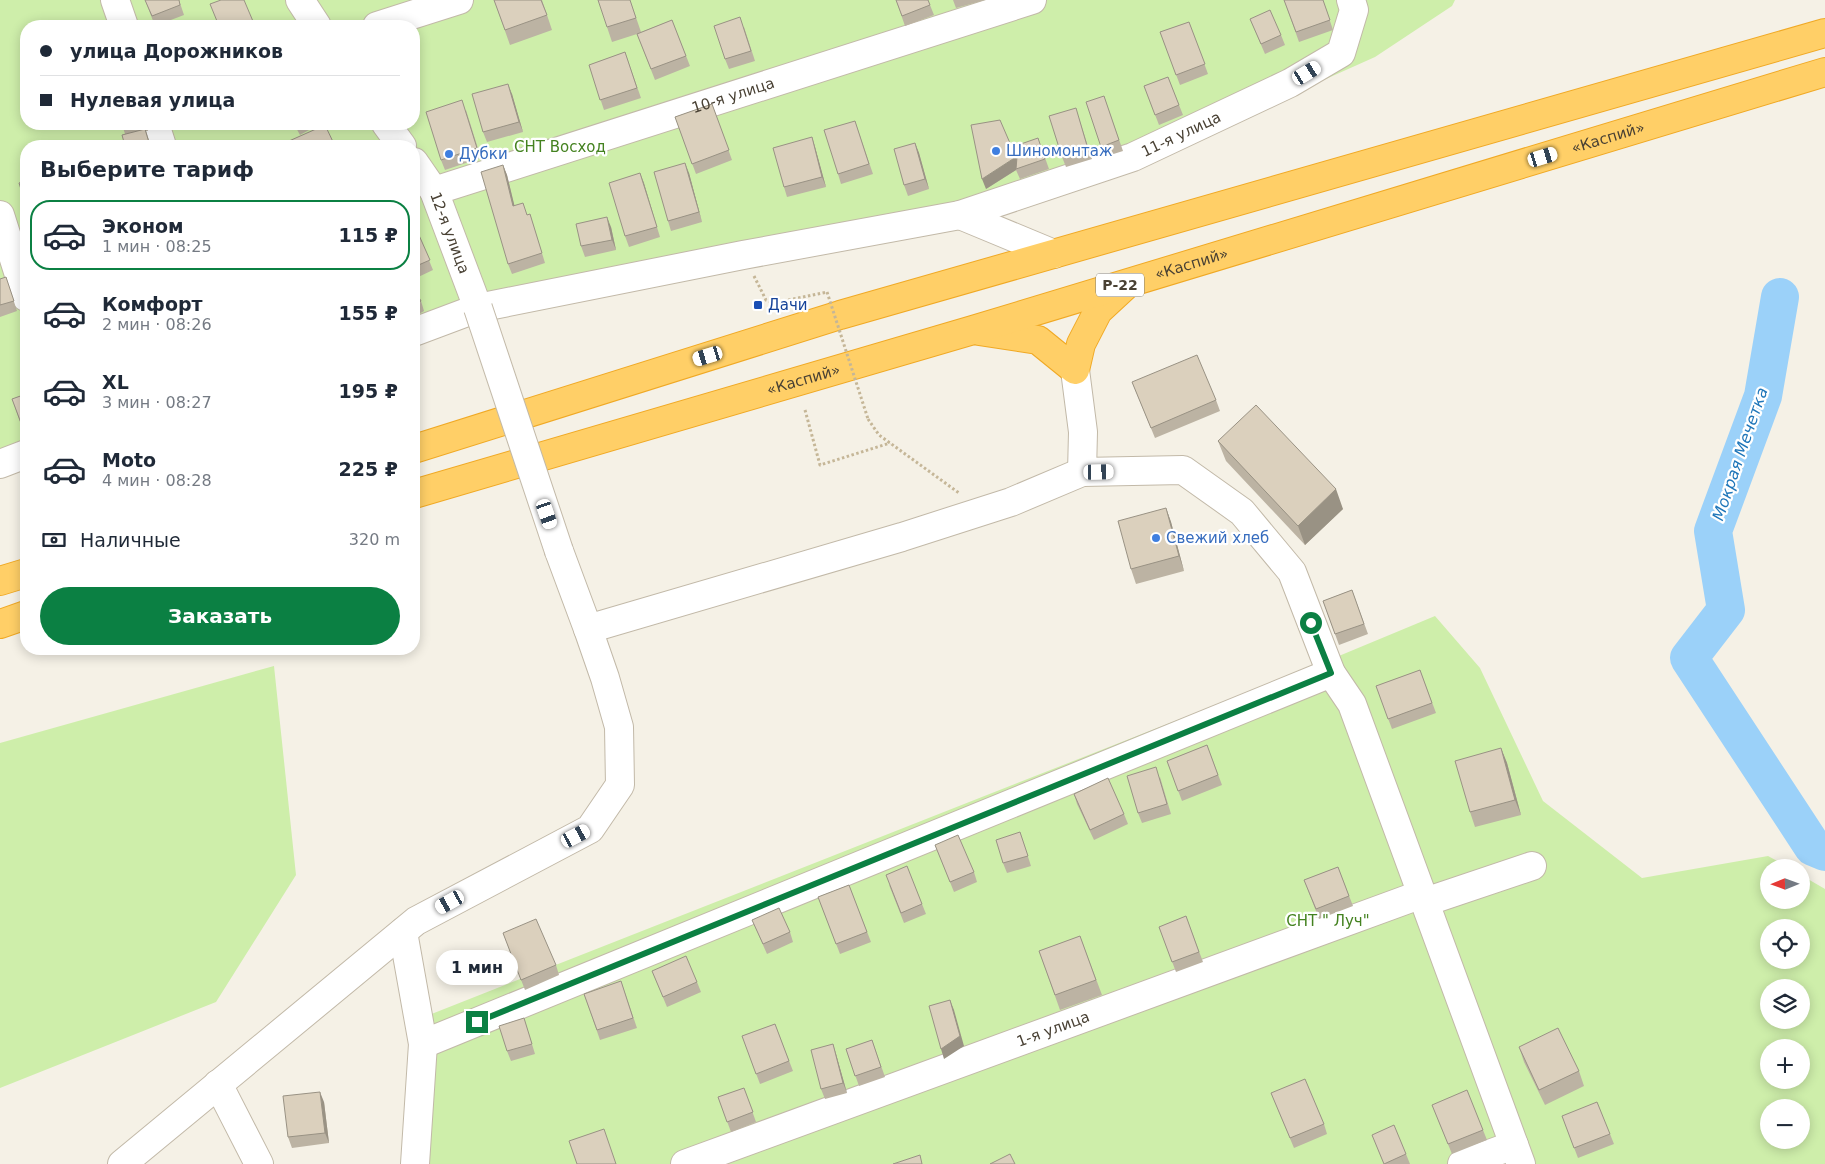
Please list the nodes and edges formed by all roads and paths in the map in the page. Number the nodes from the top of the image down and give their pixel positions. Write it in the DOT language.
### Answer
graph roads {
  1 [pos="115,0"];
  2 [pos="300,0"];
  3 [pos="459,0"];
  4 [pos="1032,0"];
  5 [pos="1352,0"];
  6 [pos="122,20"];
  7 [pos="312,20"];
  8 [pos="395,20"];
  9 [pos="1825,33"];
  10 [pos="1825,72"];
  11 [pos="420,171"];
  12 [pos="434,191"];
  13 [pos="0,215"];
  14 [pos="960,215"];
  15 [pos="1054,254"];
  16 [pos="20,278"];
  17 [pos="756,281"];
  18 [pos="1129,282"];
  19 [pos="478,308"];
  20 [pos="420,330"];
  21 [pos="973,330"];
  22 [pos="1075,370"];
  23 [pos="805,410"];
  24 [pos="890,443"];
  25 [pos="420,447"];
  26 [pos="20,456"];
  27 [pos="0,464"];
  28 [pos="1082,472"];
  29 [pos="420,492"];
  30 [pos="974,514"];
  31 [pos="20,575"];
  32 [pos="0,581"];
  33 [pos="20,618"];
  34 [pos="0,624"];
  35 [pos="588,629"];
  36 [pos="1331,673"];
  37 [pos="1532,866"];
  38 [pos="1423,898"];
  39 [pos="403,932"];
  40 [pos="423,1044"];
  41 [pos="218,1084"];
  42 [pos="1517,1154"];
  43 [pos="122,1164"];
  44 [pos="260,1164"];
  45 [pos="415,1164"];
  46 [pos="685,1164"];
  47 [pos="1462,1164"];
  1 -- 6 [label="street"];
  2 -- 7 [label="street"];
  3 -- 8 [label="street"];
  4 -- 12 [label="street, 10-я улица"];
  5 -- 14 [label="street, 11-я улица"];
  9 -- 15 [label="highway"];
  10 -- 18 [label="highway, «Каспий» / Р-22"];
  11 -- 12 [label="street, 12-я улица"];
  12 -- 19 [label="street, 12-я улица"];
  13 -- 16 [label="street"];
  14 -- 15 [label="street"];
  14 -- 19 [label="street, 11-я улица"];
  15 -- 25 [label="highway"];
  17 -- 24 [label="path, bridge"];
  18 -- 21 [label="highway, «Каспий» / Р-22"];
  18 -- 22 [label="highway"];
  19 -- 20 [label="street, 11-я улица"];
  19 -- 35 [label="street, 12-я улица, bridge"];
  21 -- 22 [label="highway"];
  21 -- 29 [label="highway, «Каспий» / Р-22"];
  22 -- 28 [label="street"];
  23 -- 24 [label="path"];
  24 -- 30 [label="path"];
  26 -- 27 [label="street"];
  28 -- 30 [label="street"];
  28 -- 36 [label="street"];
  30 -- 35 [label="street"];
  31 -- 32 [label="highway"];
  33 -- 34 [label="highway"];
  35 -- 39 [label="street, 12-я улица"];
  36 -- 38 [label="street"];
  36 -- 40 [label="street"];
  37 -- 38 [label="street, 1-я улица"];
  38 -- 42 [label="street"];
  38 -- 46 [label="street, 1-я улица"];
  39 -- 40 [label="street"];
  39 -- 41 [label="street, 12-я улица"];
  40 -- 45 [label="street"];
  41 -- 43 [label="street, 12-я улица"];
  41 -- 44 [label="street"];
  42 -- 47 [label="street"];
}
